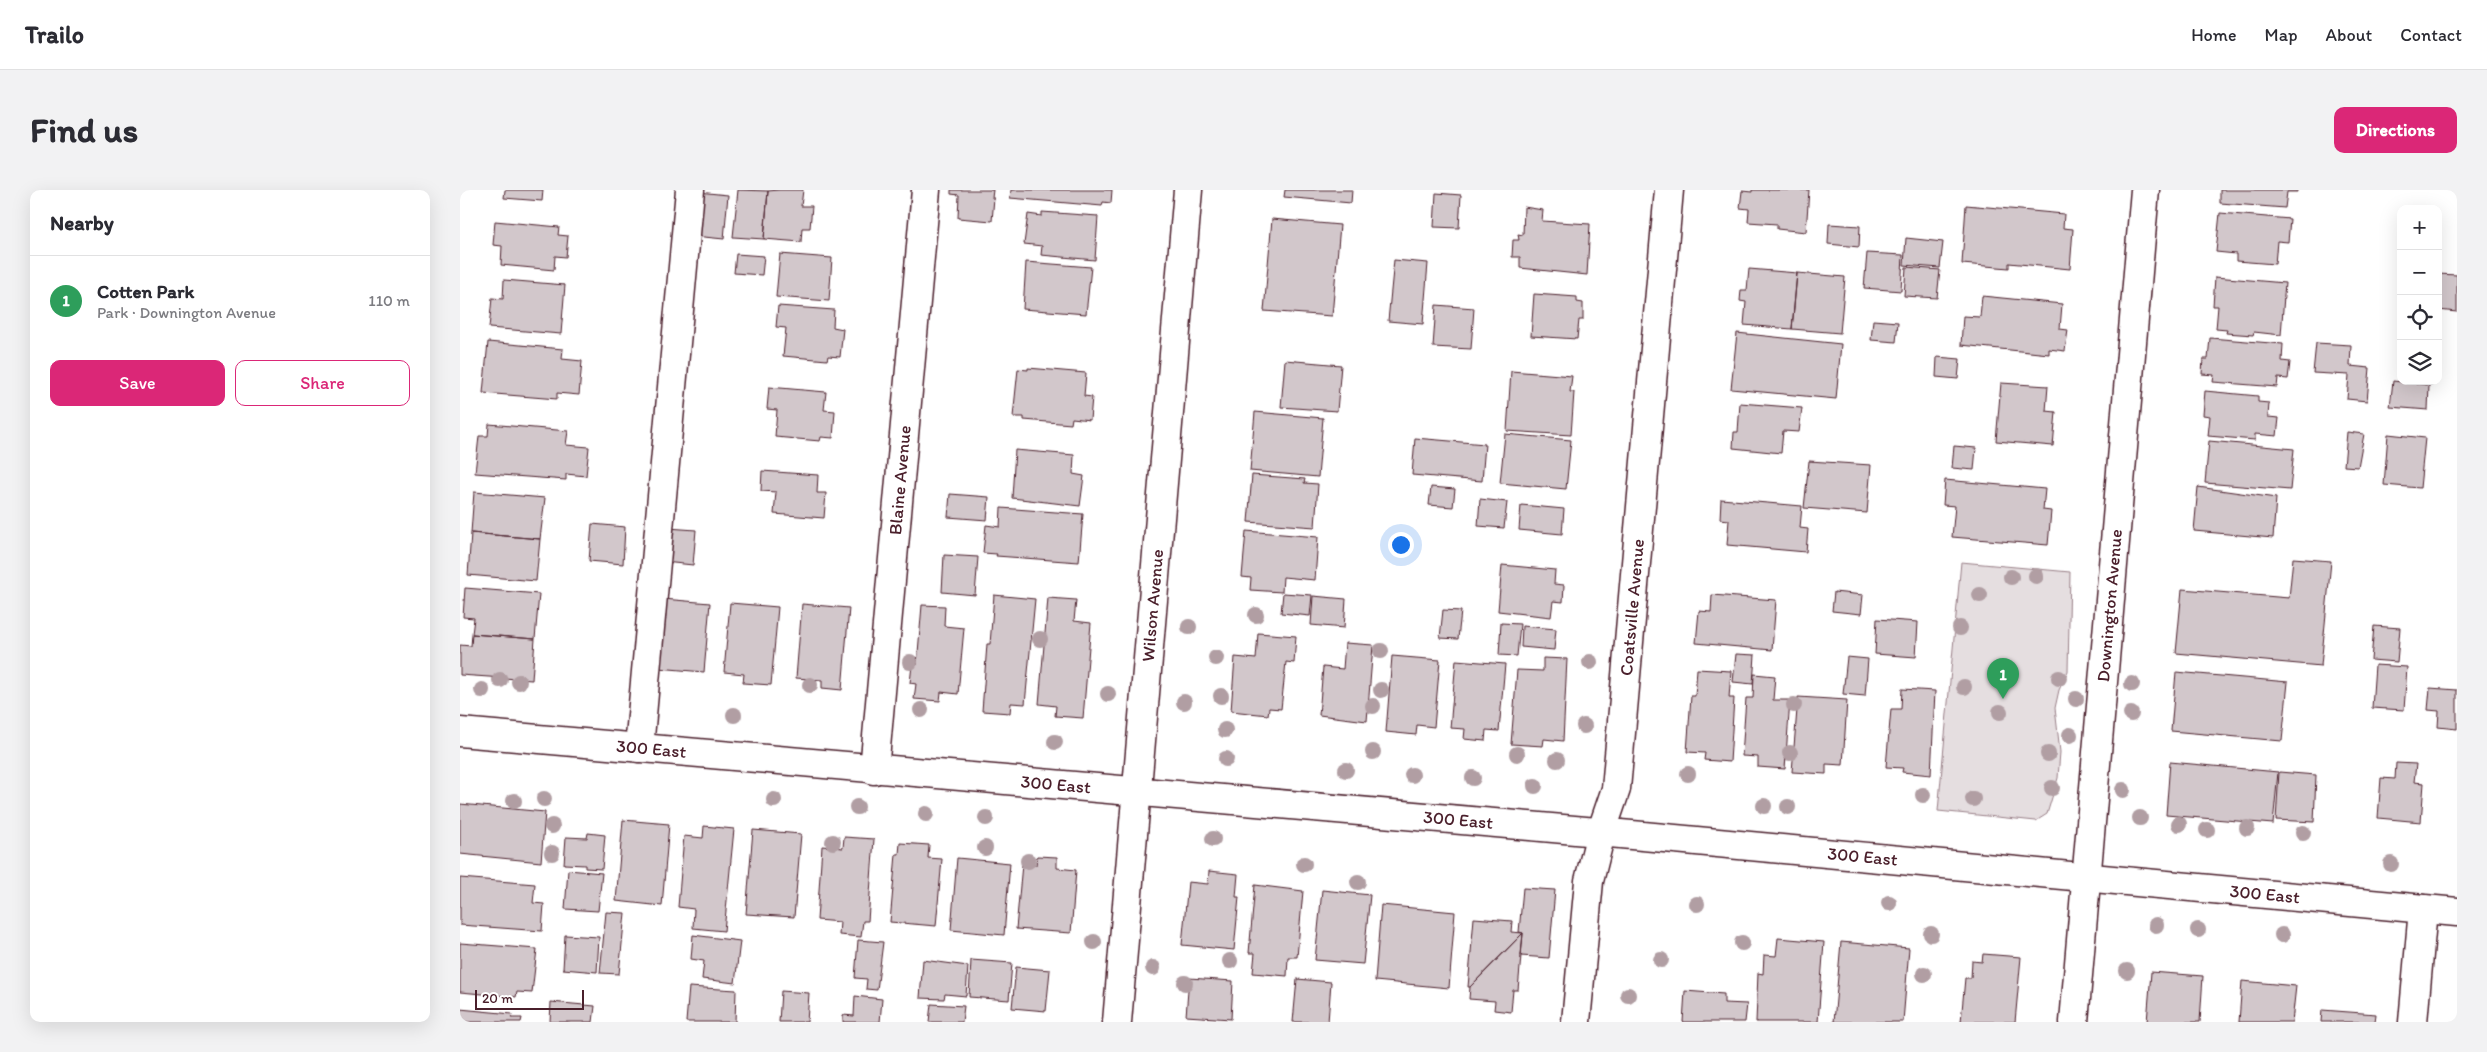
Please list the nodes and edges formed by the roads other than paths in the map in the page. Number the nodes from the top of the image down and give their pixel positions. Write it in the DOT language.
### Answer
graph roads {
  1 [pos="690,190"];
  2 [pos="926,190"];
  3 [pos="1188,190"];
  4 [pos="1669,190"];
  5 [pos="2145,190"];
  6 [pos="460,732"];
  7 [pos="639,748"];
  8 [pos="874,770"];
  9 [pos="1136,793"];
  10 [pos="1601,833"];
  11 [pos="2086,877"];
  12 [pos="2424,909"];
  13 [pos="2457,912"];
  14 [pos="1117,1022"];
  15 [pos="1576,1022"];
  16 [pos="2074,1022"];
  17 [pos="2413,1022"];
  1 -- 7 [label="street"];
  2 -- 8 [label="street, Blaine Avenue"];
  3 -- 9 [label="street, Wilson Avenue"];
  4 -- 10 [label="street, Coatsville Avenue"];
  5 -- 11 [label="street, Downington Avenue"];
  6 -- 7 [label="street, 300 East"];
  7 -- 8 [label="street, 300 East"];
  8 -- 9 [label="street, 300 East"];
  9 -- 10 [label="street, 300 East"];
  9 -- 14 [label="street, Wilson Avenue"];
  10 -- 11 [label="street, 300 East"];
  10 -- 15 [label="street, Coatsville Avenue"];
  11 -- 12 [label="street, 300 East"];
  11 -- 16 [label="street, Downington Avenue"];
  12 -- 13 [label="street, 300 East"];
  12 -- 17 [label="street"];
}
